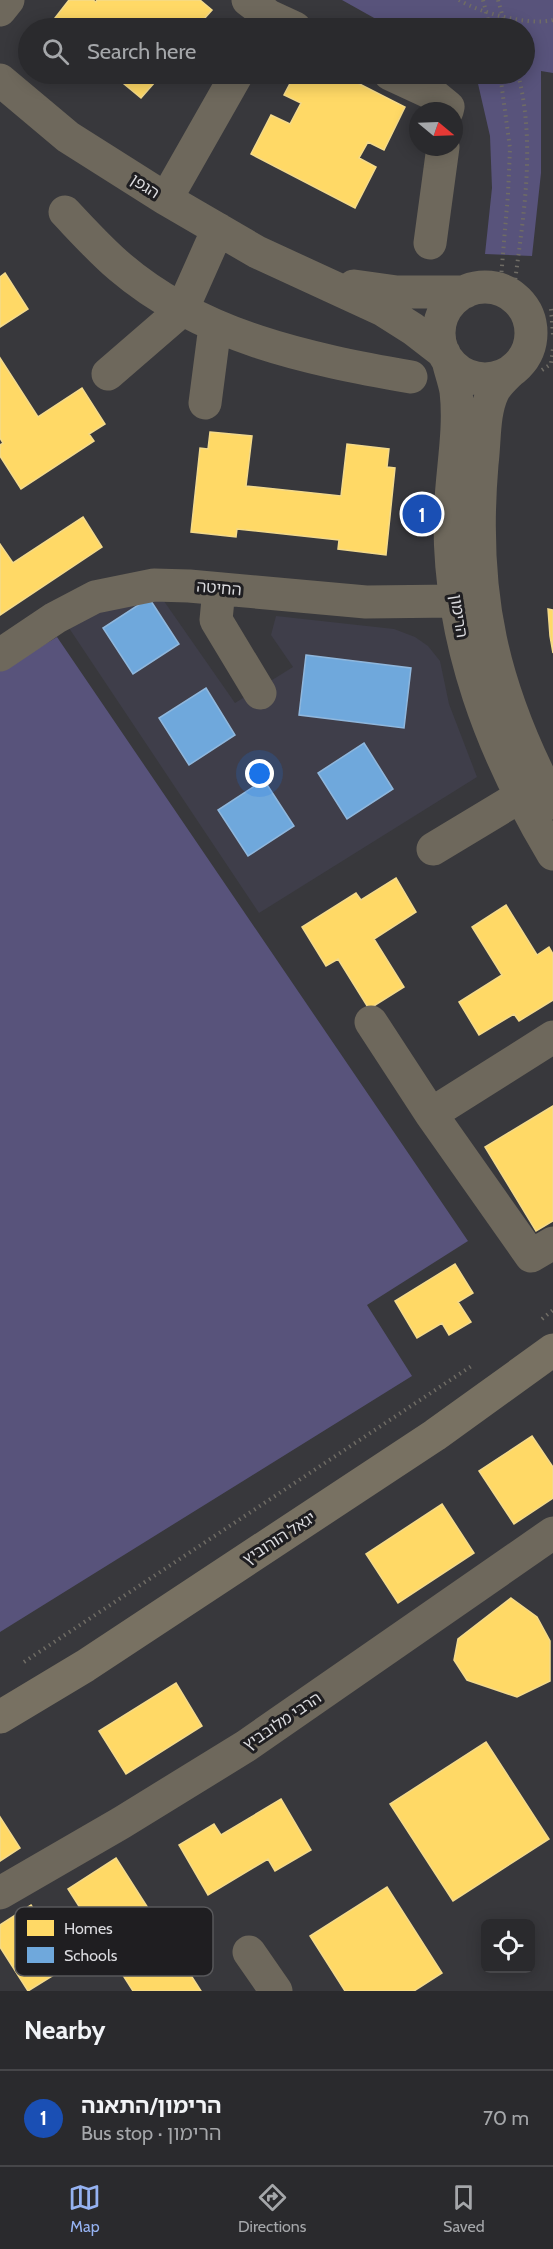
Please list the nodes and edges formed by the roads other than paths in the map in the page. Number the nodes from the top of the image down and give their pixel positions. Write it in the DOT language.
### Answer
graph roads {
  1 [pos="8,0"];
  2 [pos="0,10"];
  3 [pos="0,80"];
  4 [pos="231,84"];
  5 [pos="412,84"];
  6 [pos="442,102"];
  7 [pos="441,156"];
  8 [pos="166,200"];
  9 [pos="65,212"];
  10 [pos="218,229"];
  11 [pos="430,243"];
  12 [pos="302,274"];
  13 [pos="465,292"];
  14 [pos="506,293"];
  15 [pos="182,310"];
  16 [pos="552,318"];
  17 [pos="215,326"];
  18 [pos="553,343"];
  19 [pos="446,357"];
  20 [pos="516,366"];
  21 [pos="108,374"];
  22 [pos="411,377"];
  23 [pos="205,403"];
  24 [pos="219,589"];
  25 [pos="455,601"];
  26 [pos="0,655"];
  27 [pos="260,693"];
  28 [pos="537,778"];
  29 [pos="553,802"];
  30 [pos="433,849"];
  31 [pos="553,854"];
  32 [pos="371,1022"];
  33 [pos="553,1036"];
  34 [pos="431,1114"];
  35 [pos="553,1243"];
  36 [pos="553,1350"];
  37 [pos="553,1377"];
  38 [pos="553,1533"];
  39 [pos="0,1718"];
  40 [pos="0,1743"];
  41 [pos="0,1893"];
  42 [pos="249,1952"];
  43 [pos="276,1991"];
  1 -- 2 [label="street"];
  3 -- 8 [label="street, הגפן"];
  4 -- 8 [label="street"];
  5 -- 6 [label="street"];
  7 -- 11 [label="street"];
  8 -- 10 [label="street, הגפן"];
  9 -- 15 [label="street"];
  10 -- 12 [label="street, הגפן"];
  10 -- 15 [label="street"];
  12 -- 13 [label="street, הגפן"];
  12 -- 19 [label="street, הגפן"];
  13 -- 14 [label="street"];
  13 -- 19 [label="street"];
  14 -- 16 [label="street"];
  14 -- 20 [label="street"];
  15 -- 17 [label="street"];
  15 -- 21 [label="street"];
  17 -- 22 [label="street"];
  17 -- 23 [label="street"];
  18 -- 20 [label="street"];
  19 -- 20 [label="street"];
  19 -- 25 [label="street, הרימון"];
  20 -- 28 [label="street, הרימון"];
  24 -- 25 [label="street, החיטה"];
  24 -- 26 [label="street, החיטה"];
  24 -- 27 [label="street"];
  25 -- 28 [label="street, הרימון"];
  28 -- 29 [label="street, הרימון"];
  28 -- 30 [label="street"];
  28 -- 31 [label="street, הרימון"];
  32 -- 34 [label="street"];
  33 -- 34 [label="street"];
  34 -- 35 [label="street"];
  36 -- 39 [label="main road, יגאל הורוביץ"];
  37 -- 40 [label="main road, יגאל הורוביץ"];
  38 -- 41 [label="street, הרבי מלובביץ"];
  42 -- 43 [label="street"];
}
